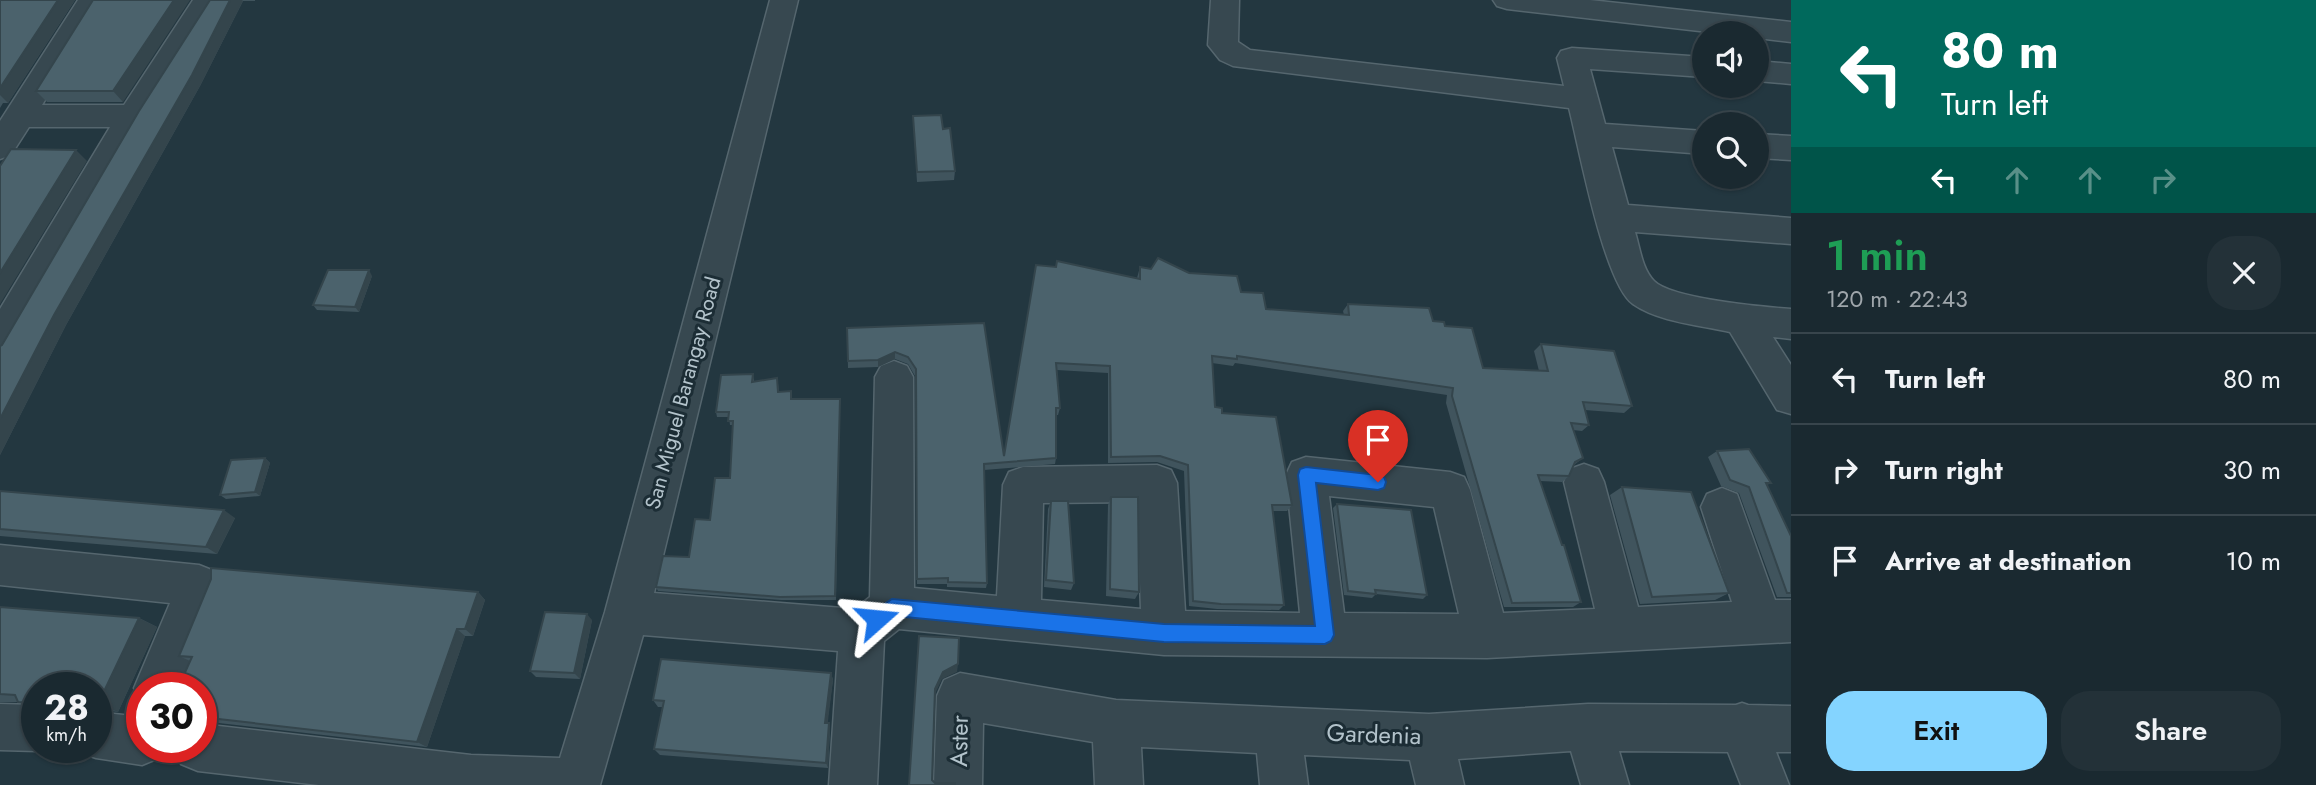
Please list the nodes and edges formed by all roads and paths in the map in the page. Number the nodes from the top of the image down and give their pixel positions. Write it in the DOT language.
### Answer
graph roads {
  1 [pos="92,0"];
  2 [pos="208,0"];
  3 [pos="784,0"];
  4 [pos="1225,0"];
  5 [pos="1507,0"];
  6 [pos="1791,32"];
  7 [pos="1692,66"];
  8 [pos="1769,72"];
  9 [pos="1791,74"];
  10 [pos="1583,99"];
  11 [pos="19,116"];
  12 [pos="133,116"];
  13 [pos="1592,134"];
  14 [pos="1692,141"];
  15 [pos="0,147"];
  16 [pos="1769,147"];
  17 [pos="1791,148"];
  18 [pos="1613,217"];
  19 [pos="1791,231"];
  20 [pos="1742,320"];
  21 [pos="1791,324"];
  22 [pos="0,342"];
  23 [pos="894,377"];
  24 [pos="1791,398"];
  25 [pos="1584,482"];
  26 [pos="1721,507"];
  27 [pos="0,565"];
  28 [pos="627,612"];
  29 [pos="877,619"];
  30 [pos="1018,620"];
  31 [pos="1775,622"];
  32 [pos="1622,628"];
  33 [pos="1164,633"];
  34 [pos="1325,635"];
  35 [pos="1487,636"];
  36 [pos="164,672"];
  37 [pos="960,696"];
  38 [pos="1116,723"];
  39 [pos="1742,726"];
  40 [pos="0,727"];
  41 [pos="1588,727"];
  42 [pos="21,728"];
  43 [pos="1791,729"];
  44 [pos="1278,730"];
  45 [pos="1429,737"];
  46 [pos="217,749"];
  47 [pos="576,784"];
  48 [pos="853,785"];
  49 [pos="958,785"];
  50 [pos="1119,785"];
  51 [pos="1284,785"];
  52 [pos="1440,785"];
  53 [pos="1605,785"];
  54 [pos="1765,785"];
  1 -- 11 [label="street"];
  2 -- 12 [label="street"];
  3 -- 28 [label="street, San Miguel Barangay Road"];
  4 -- 10 [label="street"];
  5 -- 6 [label="street"];
  7 -- 10 [label="street"];
  8 -- 9 [label="street"];
  10 -- 13 [label="street"];
  11 -- 12 [label="street"];
  11 -- 15 [label="street"];
  12 -- 22 [label="street"];
  13 -- 14 [label="street"];
  13 -- 18 [label="street"];
  16 -- 17 [label="street"];
  18 -- 19 [label="street"];
  18 -- 20 [label="street"];
  20 -- 21 [label="street"];
  20 -- 24 [label="street"];
  23 -- 29 [label="street"];
  25 -- 32 [label="street"];
  26 -- 31 [label="street"];
  27 -- 36 [label="street"];
  28 -- 29 [label="street"];
  28 -- 47 [label="street, San Miguel Barangay Road"];
  29 -- 30 [label="street"];
  29 -- 48 [label="street"];
  30 -- 33 [label="street"];
  30 -- 33 [label="street"];
  31 -- 32 [label="street"];
  32 -- 35 [label="street"];
  33 -- 34 [label="street"];
  34 -- 35 [label="street"];
  34 -- 35 [label="street"];
  37 -- 38 [label="street, Gardenia"];
  37 -- 49 [label="street, Aster"];
  38 -- 44 [label="street, Gardenia"];
  38 -- 50 [label="street"];
  39 -- 41 [label="street, Gardenia"];
  39 -- 43 [label="street, Gardenia"];
  39 -- 54 [label="street"];
  40 -- 42 [label="street"];
  41 -- 45 [label="street, Gardenia"];
  41 -- 53 [label="street"];
  44 -- 45 [label="street, Gardenia"];
  44 -- 51 [label="street"];
  45 -- 52 [label="street"];
  46 -- 47 [label="street"];
}
